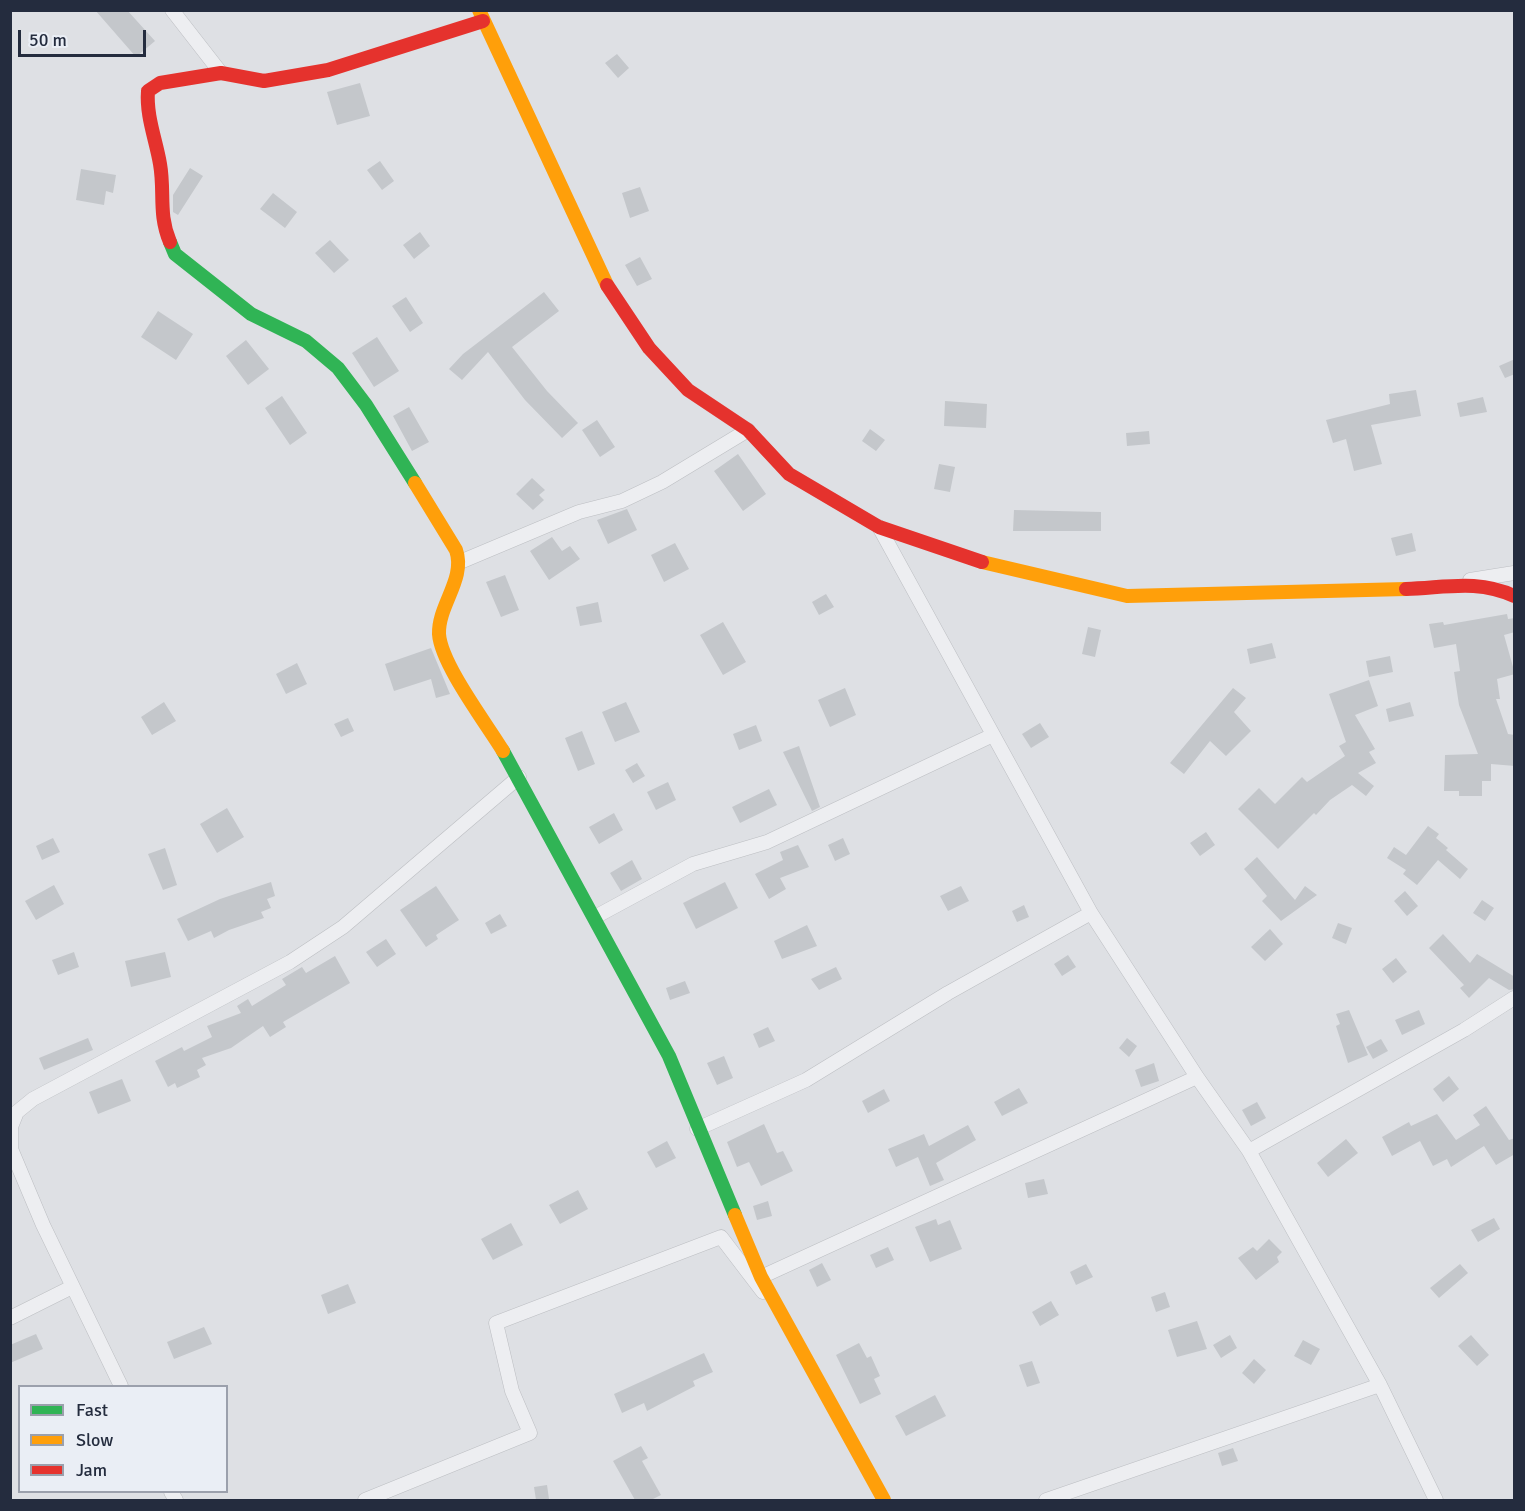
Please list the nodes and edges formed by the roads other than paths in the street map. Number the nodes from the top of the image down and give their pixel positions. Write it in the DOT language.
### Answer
graph roads {
  1 [pos="172,10"];
  2 [pos="481,16"];
  3 [pos="221,73"];
  4 [pos="748,430"];
  5 [pos="879,527"];
  6 [pos="460,562"];
  7 [pos="1515,573"];
  8 [pos="1445,584"];
  9 [pos="1515,596"];
  10 [pos="993,735"];
  11 [pos="519,777"];
  12 [pos="1091,913"];
  13 [pos="595,917"];
  14 [pos="1515,998"];
  15 [pos="1197,1077"];
  16 [pos="14,1107"];
  17 [pos="697,1129"];
  18 [pos="1249,1150"];
  19 [pos="761,1277"];
  20 [pos="72,1287"];
  21 [pos="10,1318"];
  22 [pos="789,1328"];
  23 [pos="121,1385"];
  24 [pos="1380,1385"];
  25 [pos="365,1500"];
  26 [pos="884,1500"];
  27 [pos="1046,1500"];
  28 [pos="1436,1500"];
  1 -- 3 [label="street"];
  2 -- 3 [label="street"];
  2 -- 4 [label="street"];
  3 -- 6 [label="street"];
  4 -- 5 [label="street"];
  4 -- 6 [label="street"];
  5 -- 8 [label="street"];
  5 -- 10 [label="street"];
  6 -- 11 [label="street"];
  7 -- 8 [label="street"];
  8 -- 9 [label="street"];
  10 -- 12 [label="street"];
  10 -- 13 [label="street"];
  11 -- 13 [label="street"];
  11 -- 16 [label="street"];
  12 -- 15 [label="street"];
  12 -- 17 [label="street"];
  13 -- 17 [label="street"];
  14 -- 18 [label="street"];
  15 -- 18 [label="street"];
  15 -- 19 [label="street"];
  16 -- 20 [label="street"];
  17 -- 19 [label="street"];
  18 -- 24 [label="street"];
  19 -- 22 [label="street"];
  20 -- 21 [label="street"];
  20 -- 23 [label="street"];
  22 -- 25 [label="street"];
  22 -- 26 [label="street"];
  24 -- 27 [label="street"];
  24 -- 28 [label="street"];
}
